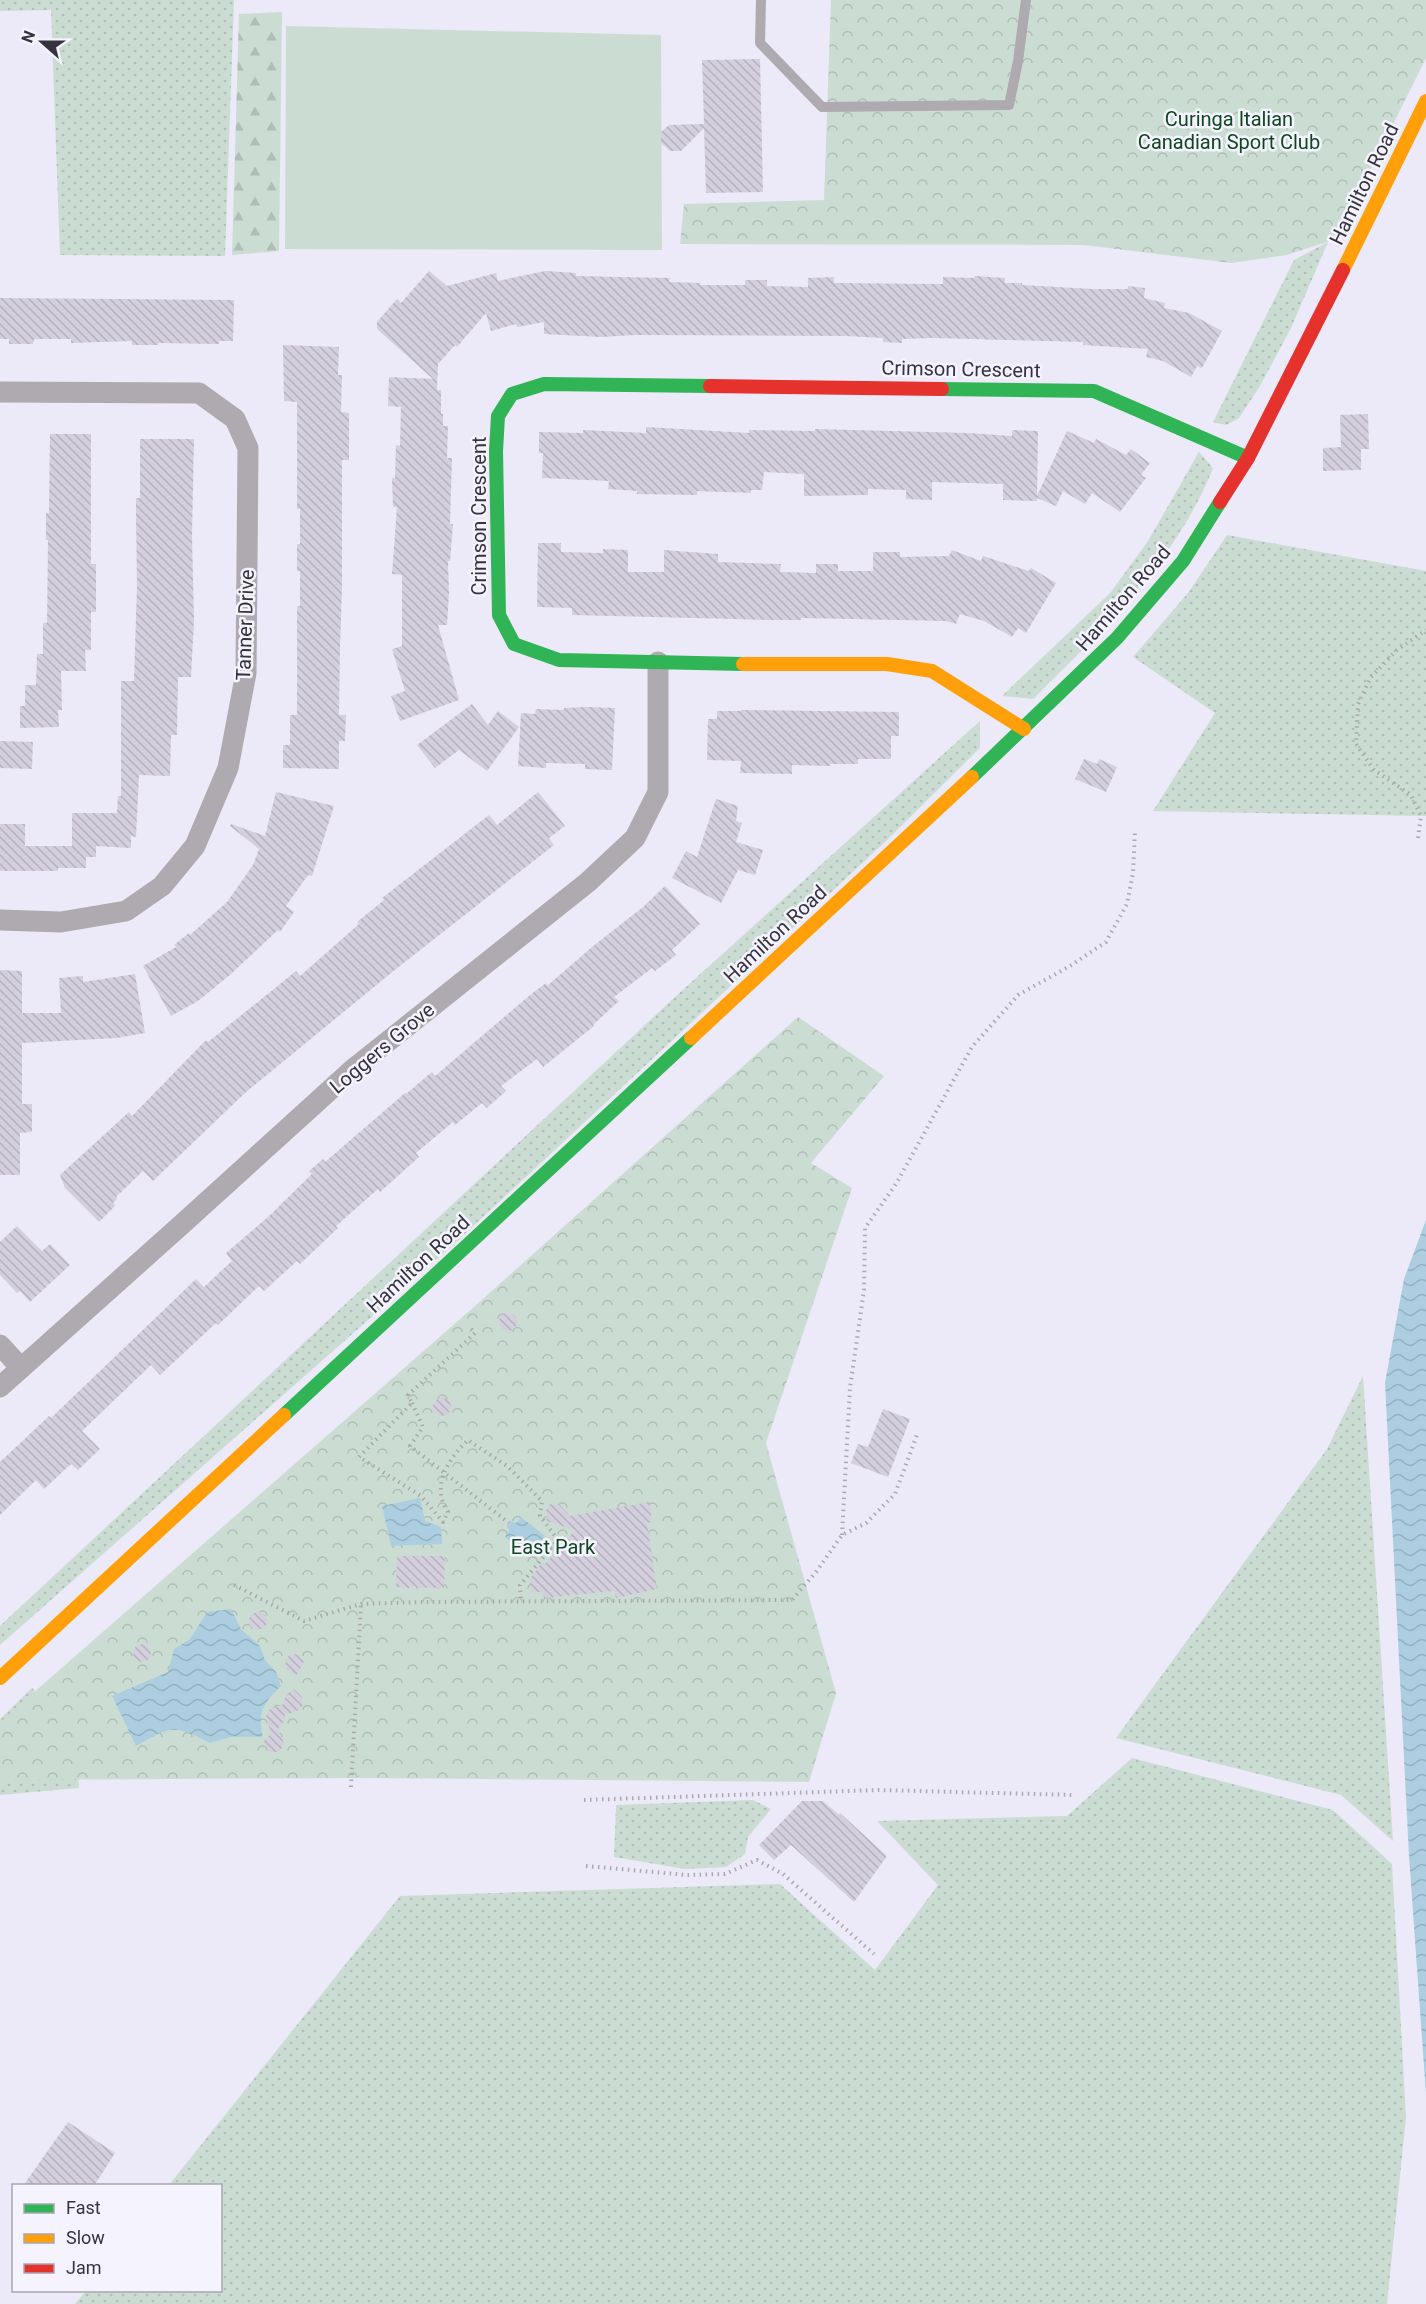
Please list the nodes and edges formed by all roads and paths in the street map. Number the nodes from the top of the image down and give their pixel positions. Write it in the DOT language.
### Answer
graph roads {
  1 [pos="761,0"];
  2 [pos="1026,0"];
  3 [pos="1426,101"];
  4 [pos="0,392"];
  5 [pos="1248,458"];
  6 [pos="1426,630"];
  7 [pos="658,662"];
  8 [pos="1024,729"];
  9 [pos="1135,829"];
  10 [pos="1418,838"];
  11 [pos="0,920"];
  12 [pos="471,1329"];
  13 [pos="0,1346"];
  14 [pos="21,1368"];
  15 [pos="0,1387"];
  16 [pos="412,1403"];
  17 [pos="918,1432"];
  18 [pos="443,1472"];
  19 [pos="509,1523"];
  20 [pos="842,1535"];
  21 [pos="234,1586"];
  22 [pos="520,1602"];
  23 [pos="361,1604"];
  24 [pos="0,1678"];
  25 [pos="351,1787"];
  26 [pos="1074,1795"];
  27 [pos="584,1800"];
  28 [pos="586,1866"];
  29 [pos="874,1954"];
  1 -- 2 [label="lane"];
  3 -- 5 [label="main road, Hamilton Road"];
  4 -- 11 [label="street, Tanner Drive"];
  5 -- 7 [label="main road, Crimson Crescent"];
  5 -- 8 [label="main road, Hamilton Road"];
  6 -- 10 [label="path"];
  7 -- 8 [label="main road, Crimson Crescent"];
  7 -- 14 [label="street, Loggers Grove"];
  8 -- 24 [label="main road, Hamilton Road"];
  9 -- 20 [label="path"];
  12 -- 16 [label="path"];
  13 -- 14 [label="street"];
  14 -- 15 [label="street, Loggers Grove"];
  16 -- 18 [label="path"];
  16 -- 18 [label="path"];
  17 -- 20 [label="path"];
  18 -- 19 [label="path"];
  18 -- 22 [label="path"];
  20 -- 22 [label="path"];
  21 -- 23 [label="path"];
  22 -- 23 [label="path"];
  23 -- 25 [label="path"];
  26 -- 27 [label="path"];
  28 -- 29 [label="path"];
}
